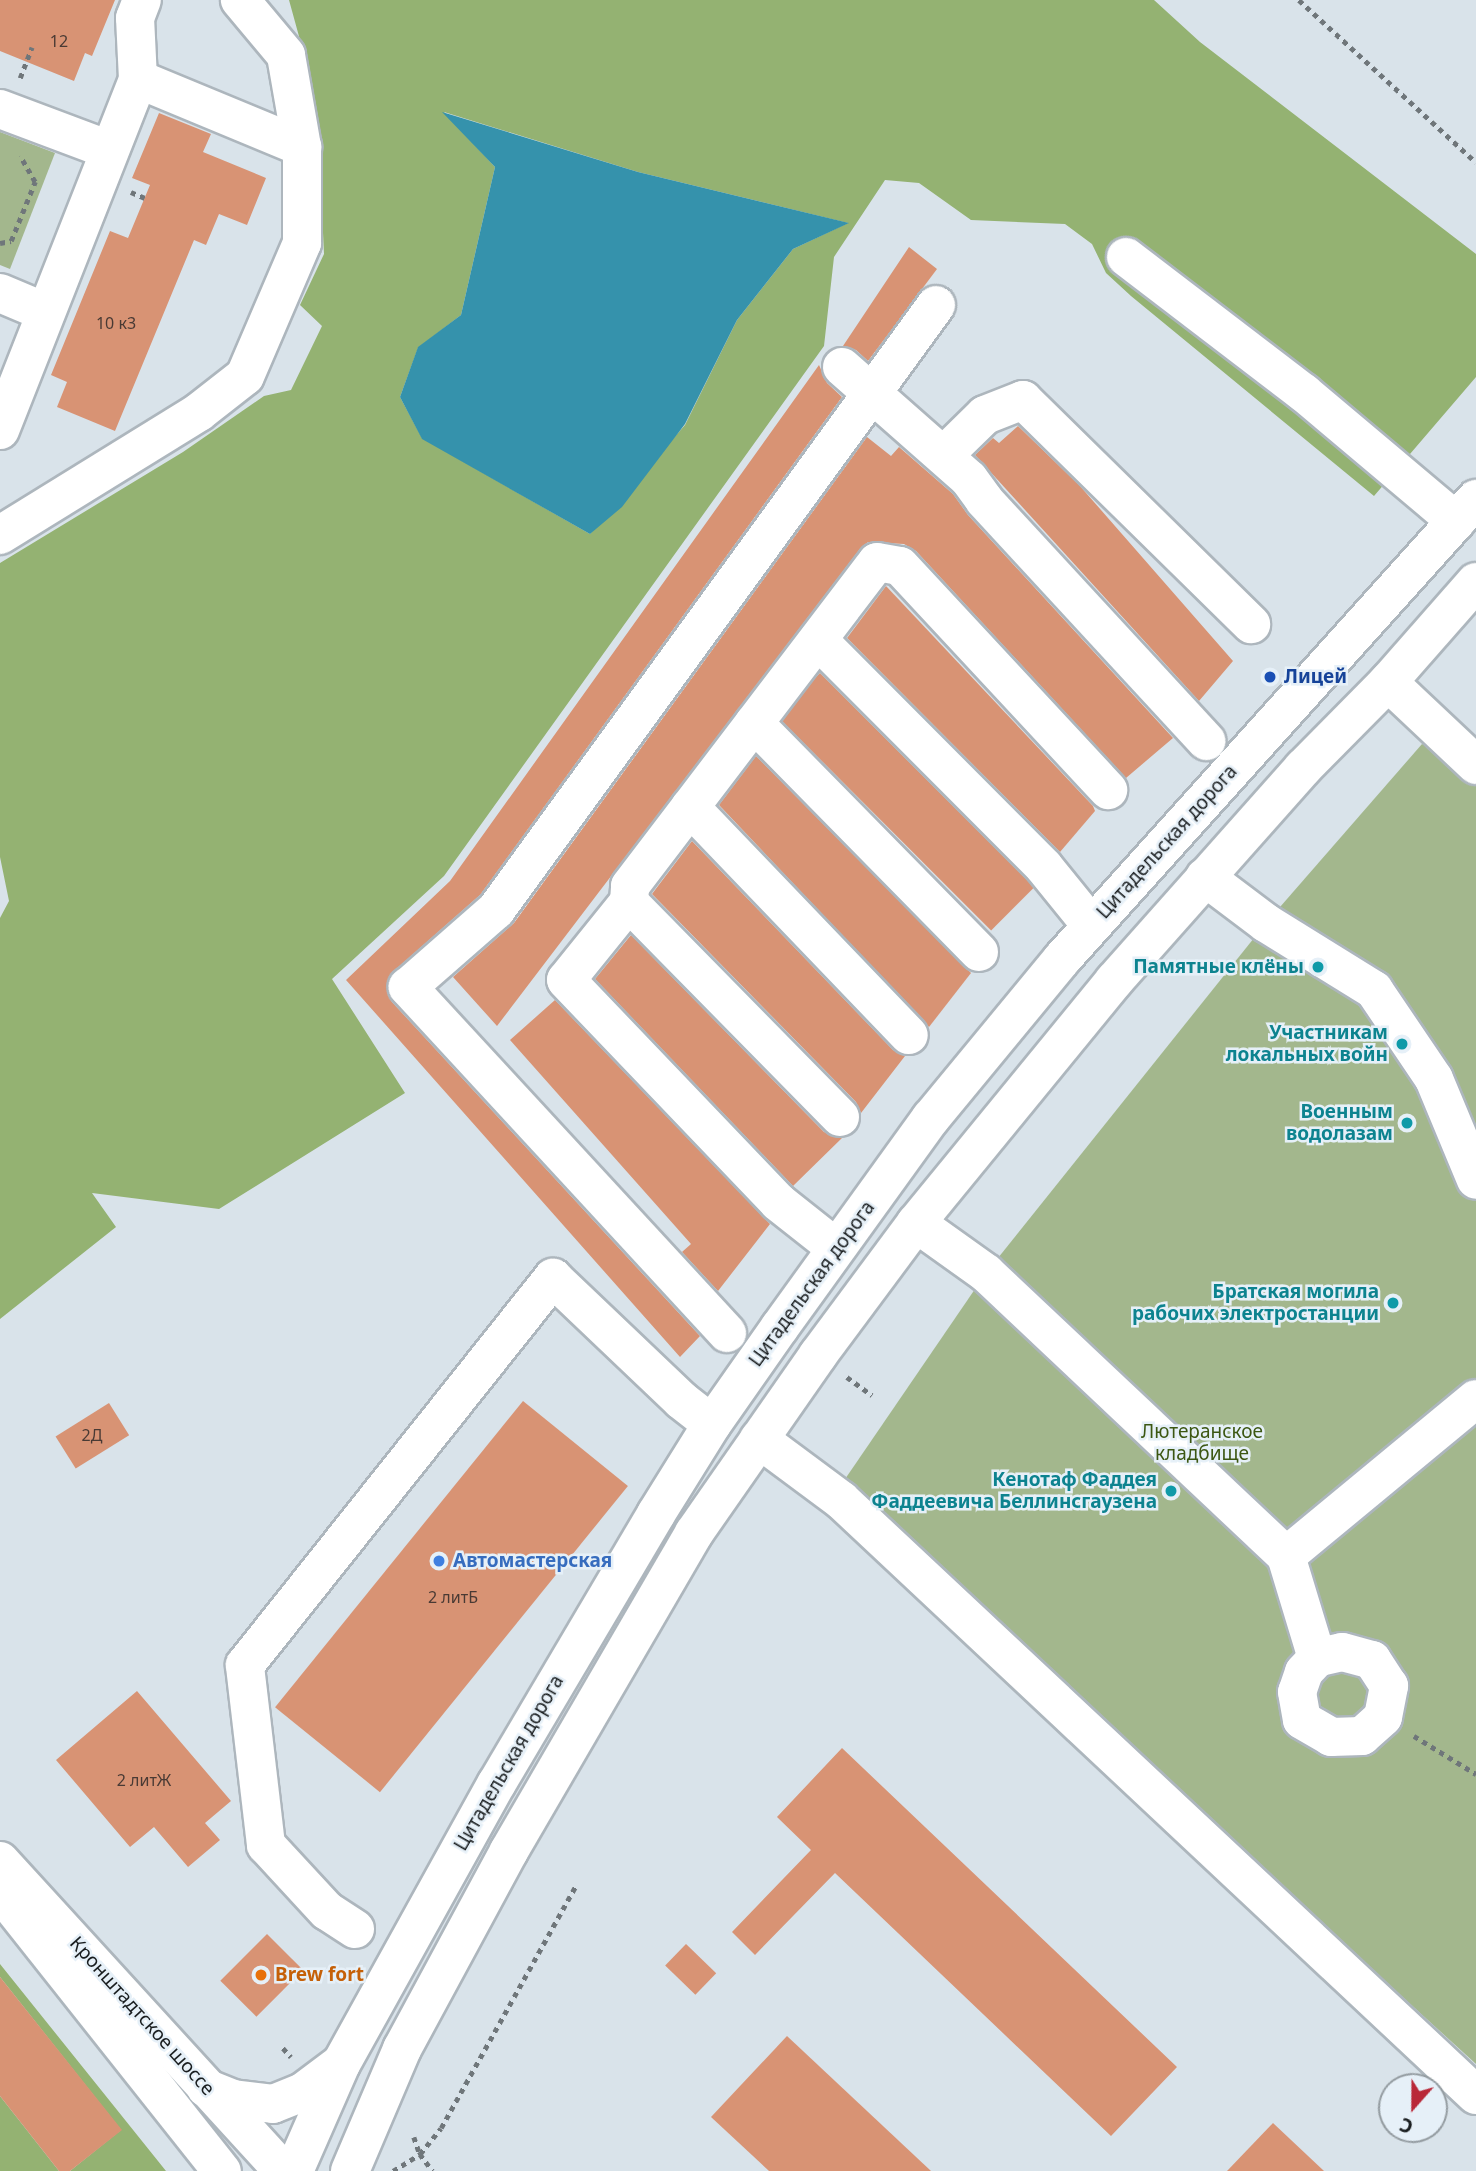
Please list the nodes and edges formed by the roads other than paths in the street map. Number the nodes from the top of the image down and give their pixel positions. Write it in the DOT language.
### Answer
graph roads {
  1 [pos="142,0"];
  2 [pos="240,0"];
  3 [pos="138,79"];
  4 [pos="11,113"];
  5 [pos="302,147"];
  6 [pos="109,150"];
  7 [pos="1126,257"];
  8 [pos="0,293"];
  9 [pos="936,305"];
  10 [pos="45,312"];
  11 [pos="842,367"];
  12 [pos="872,391"];
  13 [pos="0,430"];
  14 [pos="944,456"];
  15 [pos="1466,510"];
  16 [pos="0,535"];
  17 [pos="1476,582"];
  18 [pos="1251,624"];
  19 [pos="818,640"];
  20 [pos="1388,682"];
  21 [pos="754,723"];
  22 [pos="1206,741"];
  23 [pos="1476,765"];
  24 [pos="1108,790"];
  25 [pos="690,807"];
  26 [pos="1205,877"];
  27 [pos="629,902"];
  28 [pos="1091,925"];
  29 [pos="979,952"];
  30 [pos="909,1034"];
  31 [pos="840,1117"];
  32 [pos="1476,1180"];
  33 [pos="916,1223"];
  34 [pos="836,1248"];
  35 [pos="727,1333"];
  36 [pos="1476,1399"];
  37 [pos="712,1424"];
  38 [pos="759,1439"];
  39 [pos="1286,1556"];
  40 [pos="1317,1658"];
  41 [pos="0,1861"];
  42 [pos="0,1892"];
  43 [pos="355,1929"];
  44 [pos="341,2064"];
  45 [pos="206,2088"];
  46 [pos="1476,2095"];
  47 [pos="222,2171"];
  48 [pos="282,2171"];
  49 [pos="294,2171"];
  50 [pos="350,2171"];
  1 -- 3 [label="street"];
  2 -- 5 [label="street"];
  3 -- 5 [label="street"];
  3 -- 6 [label="street"];
  4 -- 6 [label="street"];
  5 -- 16 [label="street"];
  6 -- 10 [label="street"];
  7 -- 15 [label="street"];
  8 -- 10 [label="street"];
  9 -- 12 [label="street"];
  10 -- 13 [label="street"];
  11 -- 12 [label="street"];
  12 -- 14 [label="street"];
  12 -- 35 [label="street"];
  14 -- 18 [label="street"];
  14 -- 22 [label="street"];
  15 -- 28 [label="street, Цитадельская дорога"];
  17 -- 20 [label="street"];
  19 -- 21 [label="street"];
  19 -- 24 [label="street"];
  19 -- 28 [label="street"];
  20 -- 23 [label="street"];
  20 -- 26 [label="street"];
  21 -- 25 [label="street"];
  21 -- 29 [label="street"];
  25 -- 27 [label="street"];
  25 -- 30 [label="street"];
  26 -- 32 [label="street"];
  26 -- 33 [label="street"];
  27 -- 31 [label="street"];
  27 -- 34 [label="street"];
  28 -- 34 [label="street, Цитадельская дорога"];
  33 -- 38 [label="street"];
  33 -- 39 [label="street"];
  34 -- 37 [label="street, Цитадельская дорога"];
  36 -- 39 [label="street"];
  37 -- 43 [label="street"];
  37 -- 44 [label="street, Цитадельская дорога"];
  38 -- 46 [label="street"];
  38 -- 50 [label="street"];
  39 -- 40 [label="street"];
  40 -- 40 [label="street"];
  41 -- 45 [label="street, Кронштадтское шоссе"];
  42 -- 47 [label="street, Кронштадтское шоссе"];
  44 -- 45 [label="street"];
  44 -- 49 [label="street, Цитадельская дорога"];
  45 -- 48 [label="street, Кронштадтское шоссе"];
}
